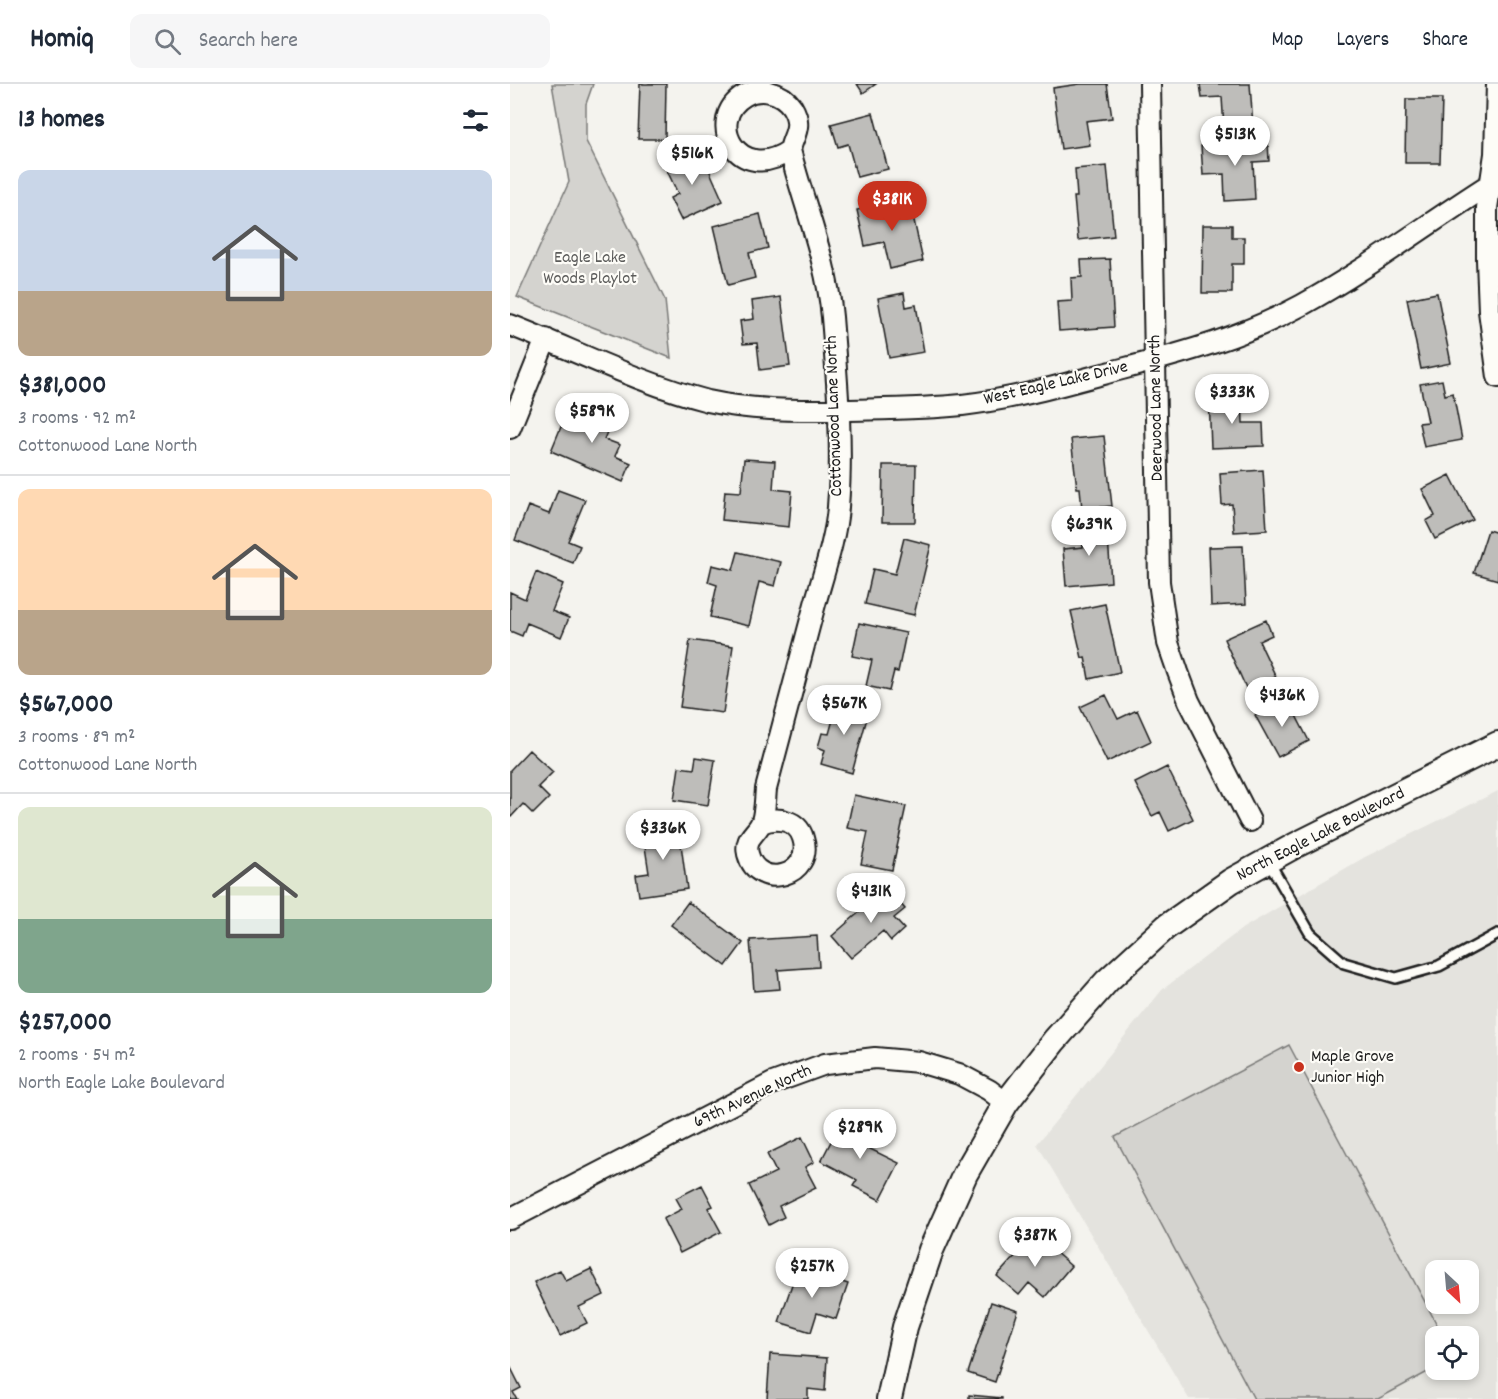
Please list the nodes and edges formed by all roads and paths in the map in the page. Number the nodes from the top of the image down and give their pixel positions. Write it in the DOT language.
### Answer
graph roads {
  1 [pos="1150,84"];
  2 [pos="1497,84"];
  3 [pos="790,150"];
  4 [pos="1495,181"];
  5 [pos="510,325"];
  6 [pos="546,339"];
  7 [pos="1157,360"];
  8 [pos="1498,377"];
  9 [pos="839,410"];
  10 [pos="510,428"];
  11 [pos="1498,744"];
  12 [pos="1250,821"];
  13 [pos="761,822"];
  14 [pos="1267,860"];
  15 [pos="1498,934"];
  16 [pos="1006,1103"];
  17 [pos="510,1219"];
  18 [pos="890,1399"];
  1 -- 7 [label="street, Deerwood Lane North"];
  2 -- 4 [label="street"];
  3 -- 9 [label="street, Cottonwood Lane North"];
  4 -- 7 [label="street, West Eagle Lake Drive"];
  4 -- 8 [label="street"];
  5 -- 6 [label="street, West Eagle Lake Drive"];
  6 -- 9 [label="street, West Eagle Lake Drive"];
  6 -- 10 [label="street"];
  7 -- 9 [label="street, West Eagle Lake Drive"];
  7 -- 12 [label="street, Deerwood Lane North"];
  9 -- 13 [label="street, Cottonwood Lane North"];
  11 -- 14 [label="street, North Eagle Lake Boulevard"];
  14 -- 15 [label="lane"];
  14 -- 16 [label="street, North Eagle Lake Boulevard"];
  16 -- 17 [label="street, 69th Avenue North"];
  16 -- 18 [label="street, North Eagle Lake Boulevard"];
}
